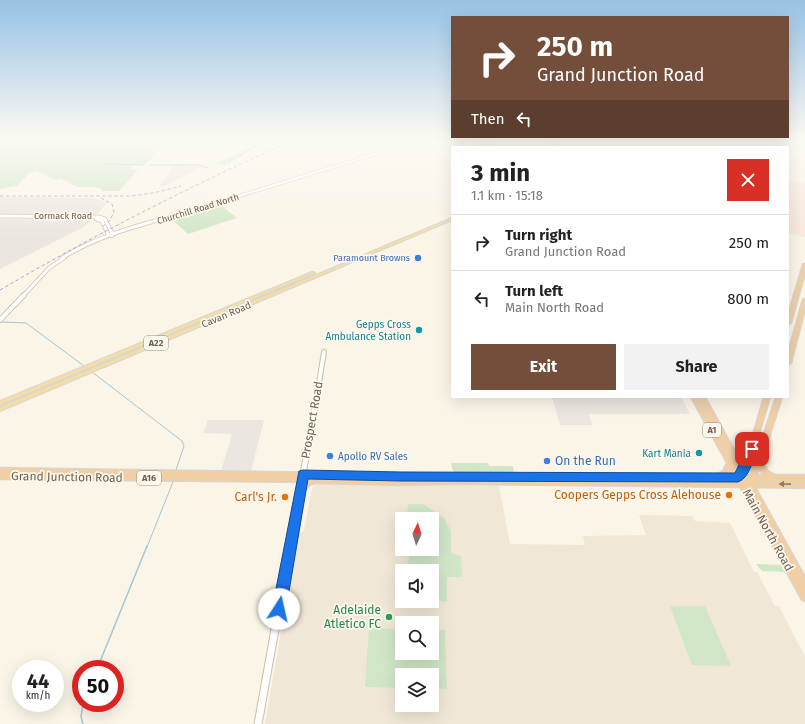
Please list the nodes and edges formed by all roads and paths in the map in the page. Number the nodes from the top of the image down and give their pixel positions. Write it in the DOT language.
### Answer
graph roads {
  1 [pos="316,173"];
  2 [pos="101,213"];
  3 [pos="0,217"];
  4 [pos="88,217"];
  5 [pos="97,217"];
  6 [pos="450,218"];
  7 [pos="102,221"];
  8 [pos="116,234"];
  9 [pos="109,235"];
  10 [pos="62,258"];
  11 [pos="805,265"];
  12 [pos="804,271"];
  13 [pos="805,300"];
  14 [pos="1,319"];
  15 [pos="789,320"];
  16 [pos="324,352"];
  17 [pos="789,359"];
  18 [pos="83,371"];
  19 [pos="695,398"];
  20 [pos="703,398"];
  21 [pos="767,398"];
  22 [pos="779,398"];
  23 [pos="0,403"];
  24 [pos="698,404"];
  25 [pos="707,404"];
  26 [pos="0,409"];
  27 [pos="762,415"];
  28 [pos="771,419"];
  29 [pos="734,455"];
  30 [pos="749,458"];
  31 [pos="758,463"];
  32 [pos="730,464"];
  33 [pos="0,471"];
  34 [pos="97,475"];
  35 [pos="0,476"];
  36 [pos="303,477"];
  37 [pos="716,477"];
  38 [pos="738,477"];
  39 [pos="776,478"];
  40 [pos="805,478"];
  41 [pos="401,479"];
  42 [pos="747,479"];
  43 [pos="319,480"];
  44 [pos="622,481"];
  45 [pos="805,485"];
  46 [pos="300,491"];
  47 [pos="805,584"];
  48 [pos="805,597"];
  49 [pos="258,724"];
  1 -- 8 [label="street, Churchill Road North"];
  2 -- 4 [label="street"];
  3 -- 4 [label="street, Cormack Road"];
  4 -- 5 [label="street"];
  4 -- 7 [label="street, Cormack Road"];
  5 -- 7 [label="street"];
  5 -- 8 [label="street, Cormack Road"];
  6 -- 18 [label="main road, Cavan Road / A22"];
  7 -- 9 [label="street, Cormack Road"];
  8 -- 9 [label="street"];
  8 -- 10 [label="street, Churchill Road North"];
  9 -- 10 [label="street, Churchill Road North"];
  10 -- 14 [label="street, Churchill Road North"];
  11 -- 12 [label="highway"];
  12 -- 15 [label="highway"];
  13 -- 17 [label="highway"];
  16 -- 36 [label="street, Prospect Road"];
  18 -- 23 [label="main road, Cavan Road / A22"];
  18 -- 26 [label="main road, Cavan Road / A22"];
  19 -- 24 [label="highway, A1"];
  20 -- 25 [label="highway, A1"];
  21 -- 27 [label="highway"];
  22 -- 28 [label="highway, Main North Road"];
  24 -- 25 [label="highway"];
  24 -- 32 [label="highway, A1"];
  25 -- 29 [label="highway, A1"];
  27 -- 28 [label="highway"];
  27 -- 30 [label="highway"];
  28 -- 31 [label="highway, Main North Road"];
  29 -- 30 [label="highway"];
  29 -- 42 [label="highway, A1"];
  30 -- 42 [label="highway"];
  31 -- 39 [label="highway"];
  31 -- 42 [label="highway, Main North Road"];
  32 -- 37 [label="highway"];
  32 -- 38 [label="highway, A1"];
  33 -- 34 [label="highway, Grand Junction Road / A16"];
  34 -- 35 [label="highway, Grand Junction Road / A16"];
  34 -- 36 [label="highway, Grand Junction Road / A16"];
  36 -- 41 [label="highway, Grand Junction Road / A16"];
  36 -- 43 [label="highway, Grand Junction Road / A16"];
  36 -- 46 [label="main road, Prospect Road"];
  37 -- 38 [label="highway, Grand Junction Road / A16"];
  37 -- 44 [label="highway, Grand Junction Road / A16"];
  38 -- 42 [label="highway, A1"];
  39 -- 40 [label="highway, Grand Junction Road / A16"];
  39 -- 42 [label="highway, Grand Junction Road / A16"];
  41 -- 43 [label="highway, Grand Junction Road / A16"];
  41 -- 44 [label="highway, Grand Junction Road / A16"];
  42 -- 44 [label="highway, Grand Junction Road / A16"];
  45 -- 42 [label="highway, Grand Junction Road / A16, one-way"];
  42 -- 47 [label="highway, Main North Road / A1"];
  42 -- 48 [label="highway, Main North Road / A1"];
  43 -- 46 [label="highway"];
  46 -- 49 [label="main road, Prospect Road"];
}
